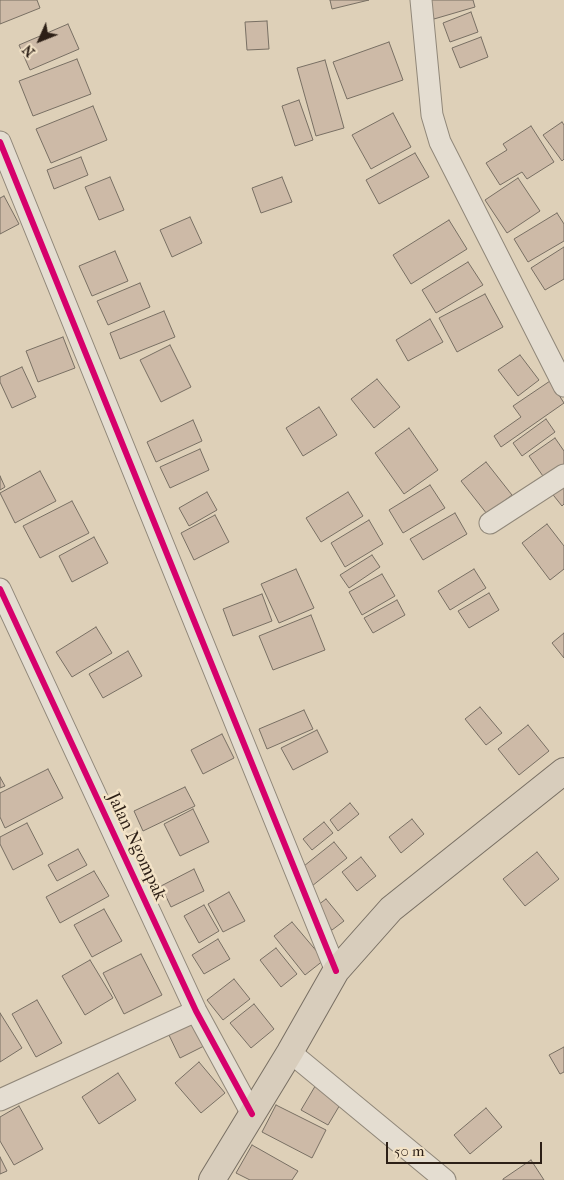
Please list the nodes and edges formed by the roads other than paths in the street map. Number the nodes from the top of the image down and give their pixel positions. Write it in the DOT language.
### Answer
graph roads {
  1 [pos="422,0"];
  2 [pos="0,142"];
  3 [pos="564,386"];
  4 [pos="564,475"];
  5 [pos="490,523"];
  6 [pos="0,589"];
  7 [pos="564,771"];
  8 [pos="336,971"];
  9 [pos="196,1011"];
  10 [pos="290,1052"];
  11 [pos="0,1100"];
  12 [pos="252,1114"];
  13 [pos="212,1180"];
  14 [pos="445,1180"];
  1 -- 3 [label="street"];
  2 -- 8 [label="street"];
  4 -- 5 [label="street"];
  6 -- 9 [label="street, Jalan Ngompak"];
  7 -- 8 [label="main road"];
  8 -- 10 [label="main road"];
  9 -- 11 [label="street"];
  9 -- 12 [label="street, Jalan Ngompak"];
  10 -- 12 [label="main road"];
  10 -- 14 [label="street"];
  12 -- 13 [label="main road"];
}
